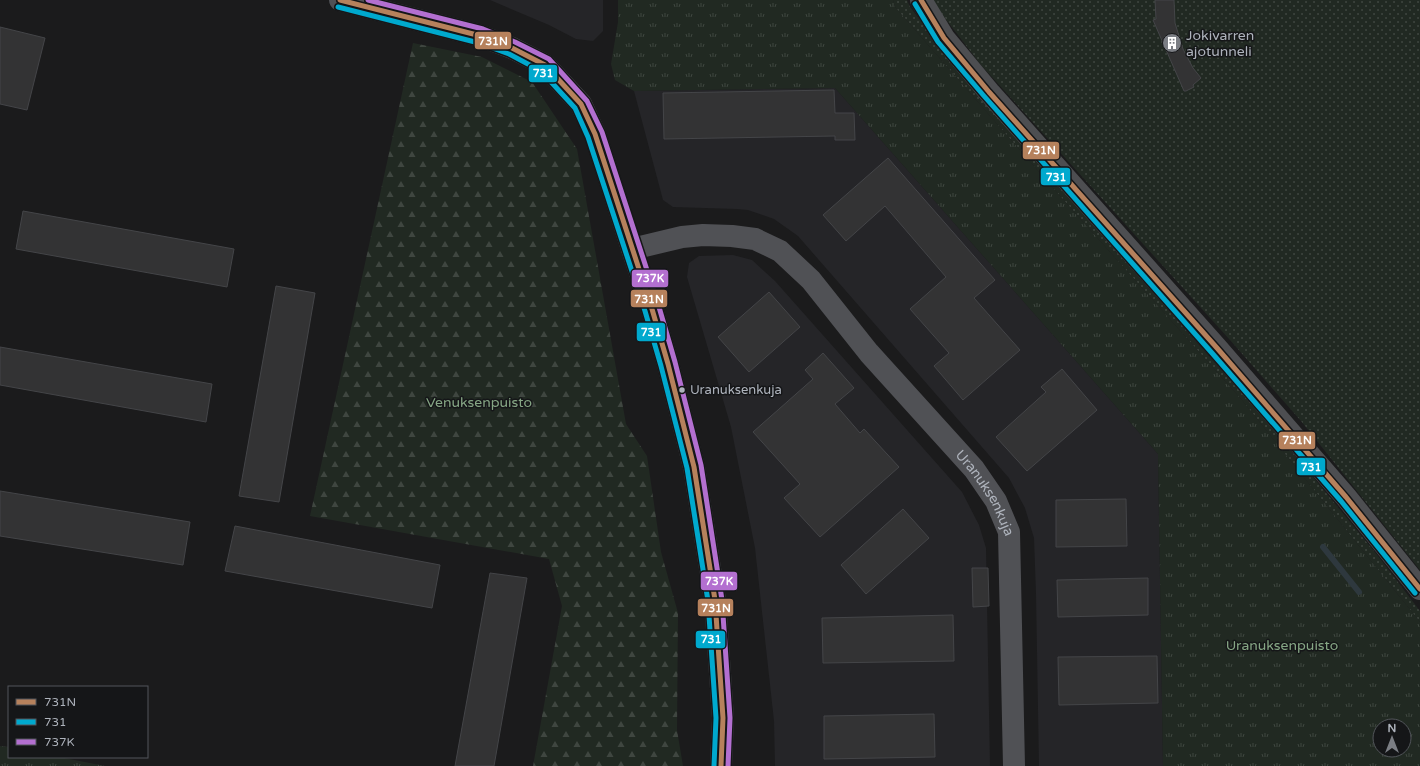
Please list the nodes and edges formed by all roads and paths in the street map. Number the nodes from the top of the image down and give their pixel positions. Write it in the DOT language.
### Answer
graph roads {
  1 [pos="340,0"];
  2 [pos="921,0"];
  3 [pos="632,249"];
  4 [pos="1420,589"];
  5 [pos="721,766"];
  6 [pos="1014,766"];
  1 -- 3 [label="street"];
  2 -- 4 [label="highway"];
  3 -- 5 [label="street"];
  3 -- 6 [label="street, Uranuksenkuja"];
}
